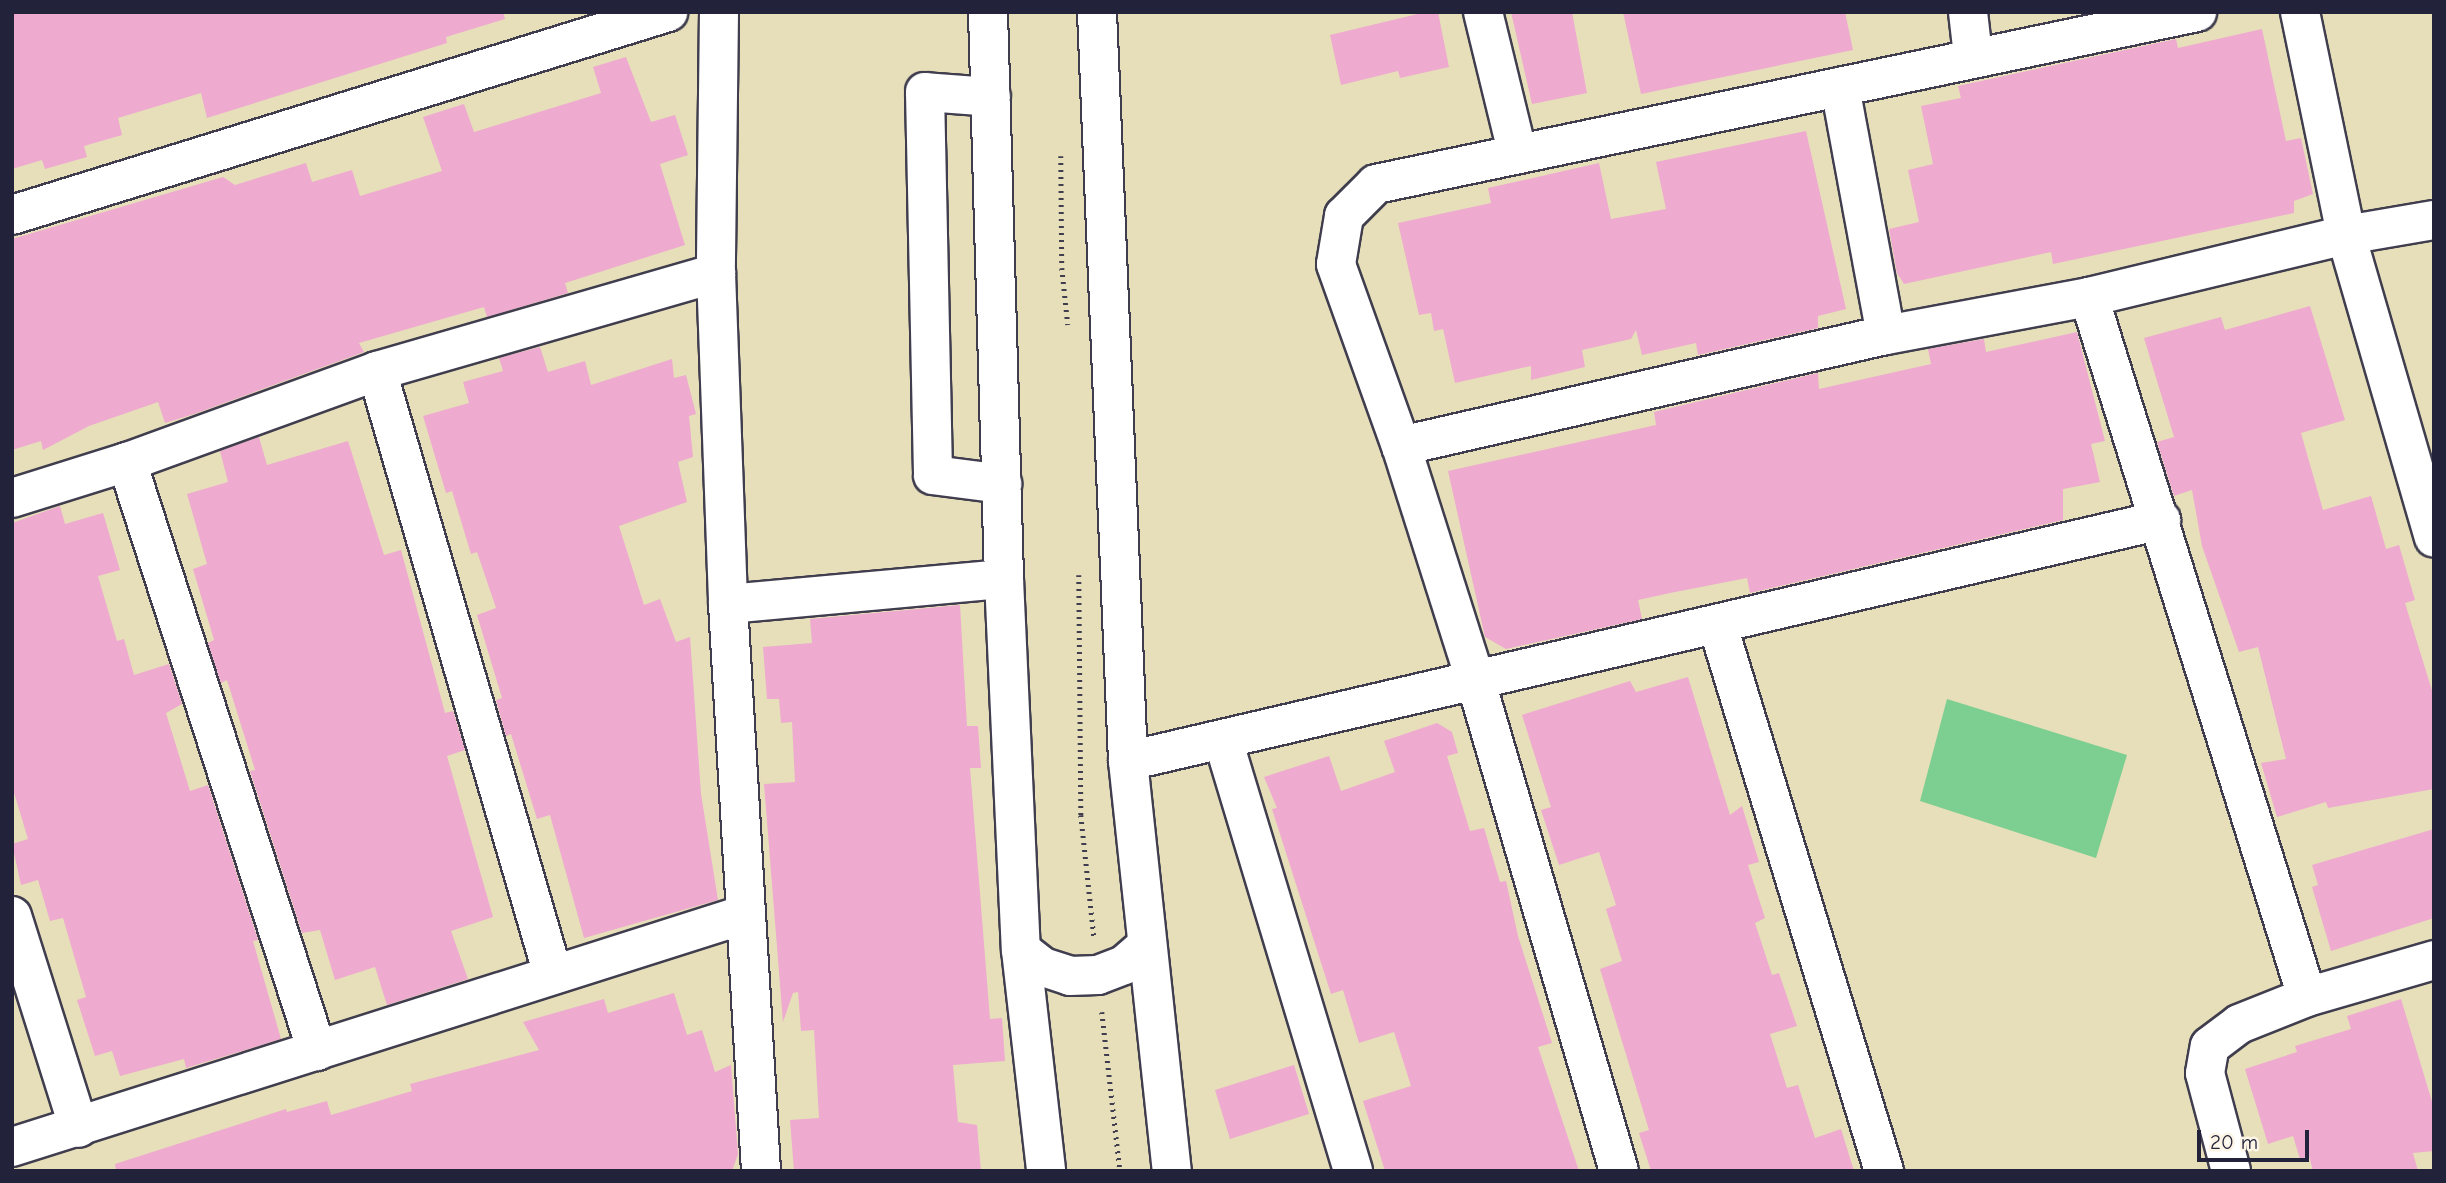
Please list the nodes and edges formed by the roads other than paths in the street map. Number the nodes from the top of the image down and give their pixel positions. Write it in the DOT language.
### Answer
graph roads {
  1 [pos="668,12"];
  2 [pos="719,12"];
  3 [pos="988,12"];
  4 [pos="1097,12"];
  5 [pos="1483,12"];
  6 [pos="1968,12"];
  7 [pos="2197,12"];
  8 [pos="2300,12"];
  9 [pos="1973,55"];
  10 [pos="1840,87"];
  11 [pos="992,96"];
  12 [pos="1517,152"];
  13 [pos="12,215"];
  14 [pos="2434,220"];
  15 [pos="2346,235"];
  16 [pos="716,273"];
  17 [pos="2089,297"];
  18 [pos="1886,335"];
  19 [pos="377,371"];
  20 [pos="1401,446"];
  21 [pos="127,463"];
  22 [pos="1002,484"];
  23 [pos="12,498"];
  24 [pos="2161,520"];
  25 [pos="2434,537"];
  26 [pos="1004,579"];
  27 [pos="727,604"];
  28 [pos="1718,626"];
  29 [pos="1476,682"];
  30 [pos="1223,740"];
  31 [pos="1128,761"];
  32 [pos="743,915"];
  33 [pos="12,916"];
  34 [pos="1146,946"];
  35 [pos="1021,950"];
  36 [pos="2433,964"];
  37 [pos="553,975"];
  38 [pos="2307,998"];
  39 [pos="317,1051"];
  40 [pos="79,1128"];
  41 [pos="12,1147"];
  42 [pos="761,1171"];
  43 [pos="1046,1171"];
  44 [pos="1172,1171"];
  45 [pos="1353,1171"];
  46 [pos="1619,1171"];
  47 [pos="1884,1171"];
  48 [pos="2231,1171"];
  1 -- 13 [label="street"];
  2 -- 16 [label="street"];
  3 -- 11 [label="street"];
  4 -- 31 [label="street"];
  5 -- 12 [label="street"];
  6 -- 9 [label="street"];
  7 -- 9 [label="street"];
  8 -- 15 [label="street"];
  9 -- 10 [label="street"];
  10 -- 12 [label="street"];
  10 -- 18 [label="street"];
  11 -- 22 [label="street"];
  11 -- 22 [label="street"];
  12 -- 20 [label="street"];
  14 -- 15 [label="street"];
  15 -- 17 [label="street"];
  15 -- 25 [label="street"];
  16 -- 19 [label="street"];
  16 -- 27 [label="street"];
  17 -- 18 [label="street"];
  17 -- 24 [label="street"];
  18 -- 20 [label="street"];
  19 -- 21 [label="street"];
  19 -- 37 [label="street"];
  20 -- 29 [label="street"];
  21 -- 23 [label="street"];
  21 -- 39 [label="street"];
  22 -- 26 [label="street"];
  24 -- 28 [label="street"];
  24 -- 38 [label="street"];
  26 -- 27 [label="street"];
  26 -- 35 [label="street"];
  27 -- 32 [label="street"];
  28 -- 29 [label="street"];
  28 -- 47 [label="street"];
  29 -- 30 [label="street"];
  29 -- 46 [label="street"];
  30 -- 31 [label="street"];
  30 -- 45 [label="street"];
  31 -- 34 [label="street"];
  32 -- 37 [label="street"];
  32 -- 42 [label="street"];
  33 -- 40 [label="street"];
  34 -- 35 [label="street"];
  34 -- 44 [label="street"];
  35 -- 43 [label="street"];
  36 -- 38 [label="street"];
  37 -- 39 [label="street"];
  38 -- 48 [label="street"];
  39 -- 40 [label="street"];
  40 -- 41 [label="street"];
}
